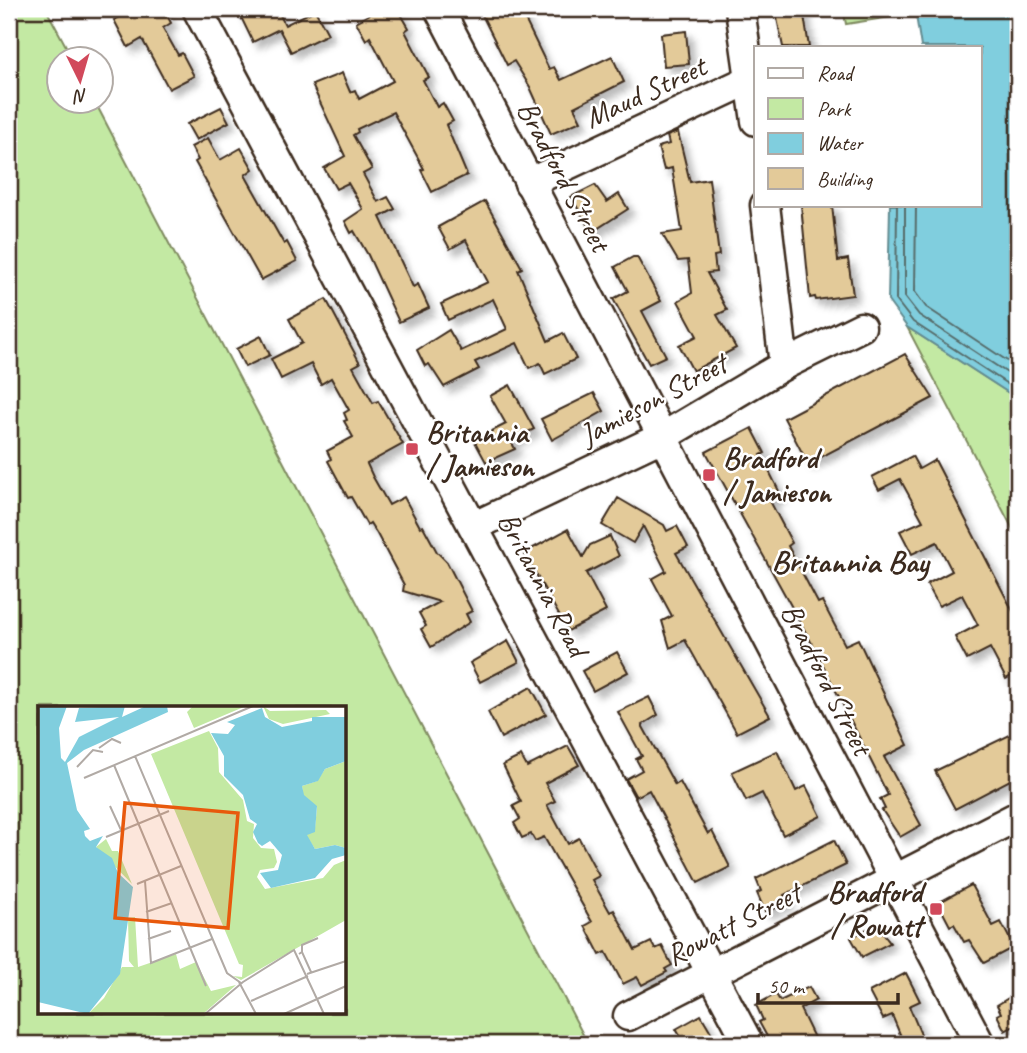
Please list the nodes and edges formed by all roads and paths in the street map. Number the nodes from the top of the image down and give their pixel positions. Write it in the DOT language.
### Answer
graph roads {
  1 [pos="197,9"];
  2 [pos="439,9"];
  3 [pos="740,9"];
  4 [pos="751,79"];
  5 [pos="754,104"];
  6 [pos="529,183"];
  7 [pos="765,206"];
  8 [pos="861,327"];
  9 [pos="784,365"];
  10 [pos="664,436"];
  11 [pos="474,526"];
  12 [pos="1018,816"];
  13 [pos="893,880"];
  14 [pos="711,972"];
  15 [pos="628,1016"];
  16 [pos="749,1044"];
  17 [pos="980,1044"];
  1 -- 11 [label="street, Britannia Road"];
  2 -- 6 [label="street, Bradford Street"];
  3 -- 4 [label="street"];
  4 -- 5 [label="street"];
  4 -- 6 [label="street, Maud Street"];
  6 -- 10 [label="street, Bradford Street"];
  7 -- 9 [label="street"];
  8 -- 9 [label="street, Jamieson Street"];
  9 -- 10 [label="street, Jamieson Street"];
  10 -- 11 [label="street, Jamieson Street"];
  10 -- 13 [label="street, Bradford Street"];
  11 -- 14 [label="street, Britannia Road"];
  12 -- 13 [label="street, Rowatt Street"];
  13 -- 14 [label="street, Rowatt Street"];
  13 -- 17 [label="street, Bradford Street"];
  14 -- 15 [label="street, Rowatt Street"];
  14 -- 16 [label="street, Britannia Road"];
}
